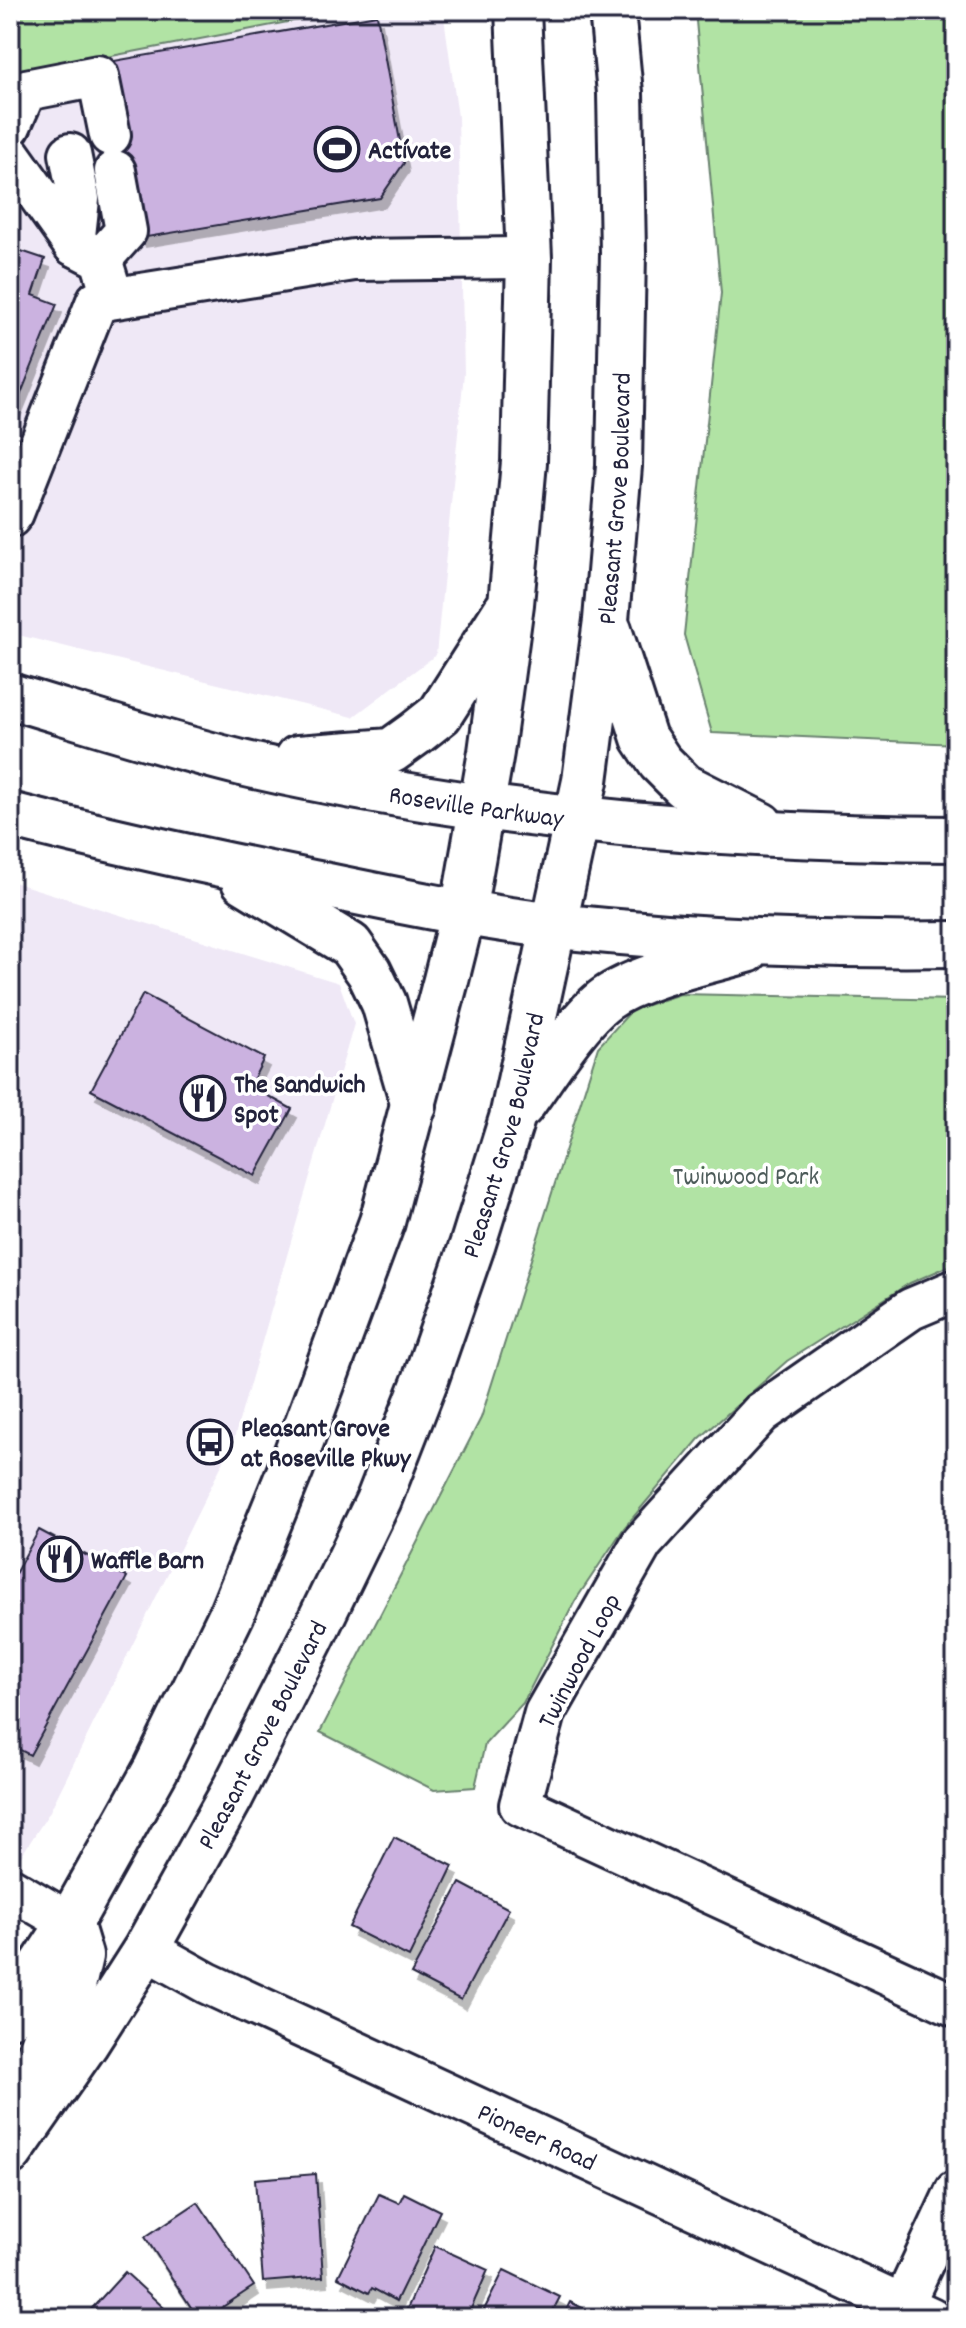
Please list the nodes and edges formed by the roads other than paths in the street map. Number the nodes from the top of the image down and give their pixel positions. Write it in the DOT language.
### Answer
graph roads {
  1 [pos="518,10"];
  2 [pos="612,10"];
  3 [pos="10,126"];
  4 [pos="70,154"];
  5 [pos="10,155"];
  6 [pos="88,252"];
  7 [pos="529,258"];
  8 [pos="113,298"];
  9 [pos="10,517"];
  10 [pos="511,604"];
  11 [pos="606,620"];
  12 [pos="10,696"];
  13 [pos="242,762"];
  14 [pos="483,806"];
  15 [pos="11,819"];
  16 [pos="578,820"];
  17 [pos="781,835"];
  18 [pos="956,839"];
  19 [pos="214,863"];
  20 [pos="463,912"];
  21 [pos="554,925"];
  22 [pos="776,941"];
  23 [pos="956,944"];
  24 [pos="414,1107"];
  25 [pos="512,1118"];
  26 [pos="956,1290"];
  27 [pos="10,1888"];
  28 [pos="70,1923"];
  29 [pos="146,1949"];
  30 [pos="956,2006"];
  31 [pos="10,2015"];
  32 [pos="10,2128"];
  33 [pos="10,2152"];
  34 [pos="956,2191"];
  35 [pos="906,2312"];
  1 -- 7 [label="main road"];
  2 -- 11 [label="main road, Pleasant Grove Boulevard"];
  3 -- 6 [label="street"];
  4 -- 6 [label="street"];
  5 -- 6 [label="street"];
  6 -- 8 [label="street"];
  7 -- 8 [label="street"];
  7 -- 10 [label="main road"];
  8 -- 9 [label="street"];
  10 -- 13 [label="main road"];
  10 -- 14 [label="main road"];
  11 -- 16 [label="main road, Pleasant Grove Boulevard"];
  11 -- 17 [label="main road"];
  12 -- 13 [label="main road, Roseville Parkway"];
  13 -- 14 [label="main road, Roseville Parkway"];
  14 -- 16 [label="main road, Roseville Parkway"];
  14 -- 20 [label="main road"];
  15 -- 19 [label="main road"];
  16 -- 17 [label="main road, Roseville Parkway"];
  16 -- 21 [label="main road, Pleasant Grove Boulevard"];
  17 -- 18 [label="main road, Roseville Parkway"];
  19 -- 20 [label="main road"];
  19 -- 24 [label="main road"];
  20 -- 21 [label="main road"];
  20 -- 24 [label="main road"];
  21 -- 22 [label="main road"];
  21 -- 25 [label="main road, Pleasant Grove Boulevard"];
  22 -- 23 [label="main road"];
  22 -- 25 [label="main road"];
  24 -- 28 [label="main road"];
  25 -- 29 [label="main road, Pleasant Grove Boulevard"];
  26 -- 30 [label="street, Twinwood Loop"];
  27 -- 28 [label="street"];
  28 -- 31 [label="main road"];
  28 -- 32 [label="main road"];
  29 -- 33 [label="main road, Pleasant Grove Boulevard"];
  29 -- 35 [label="street, Pioneer Road"];
  34 -- 35 [label="street"];
}
